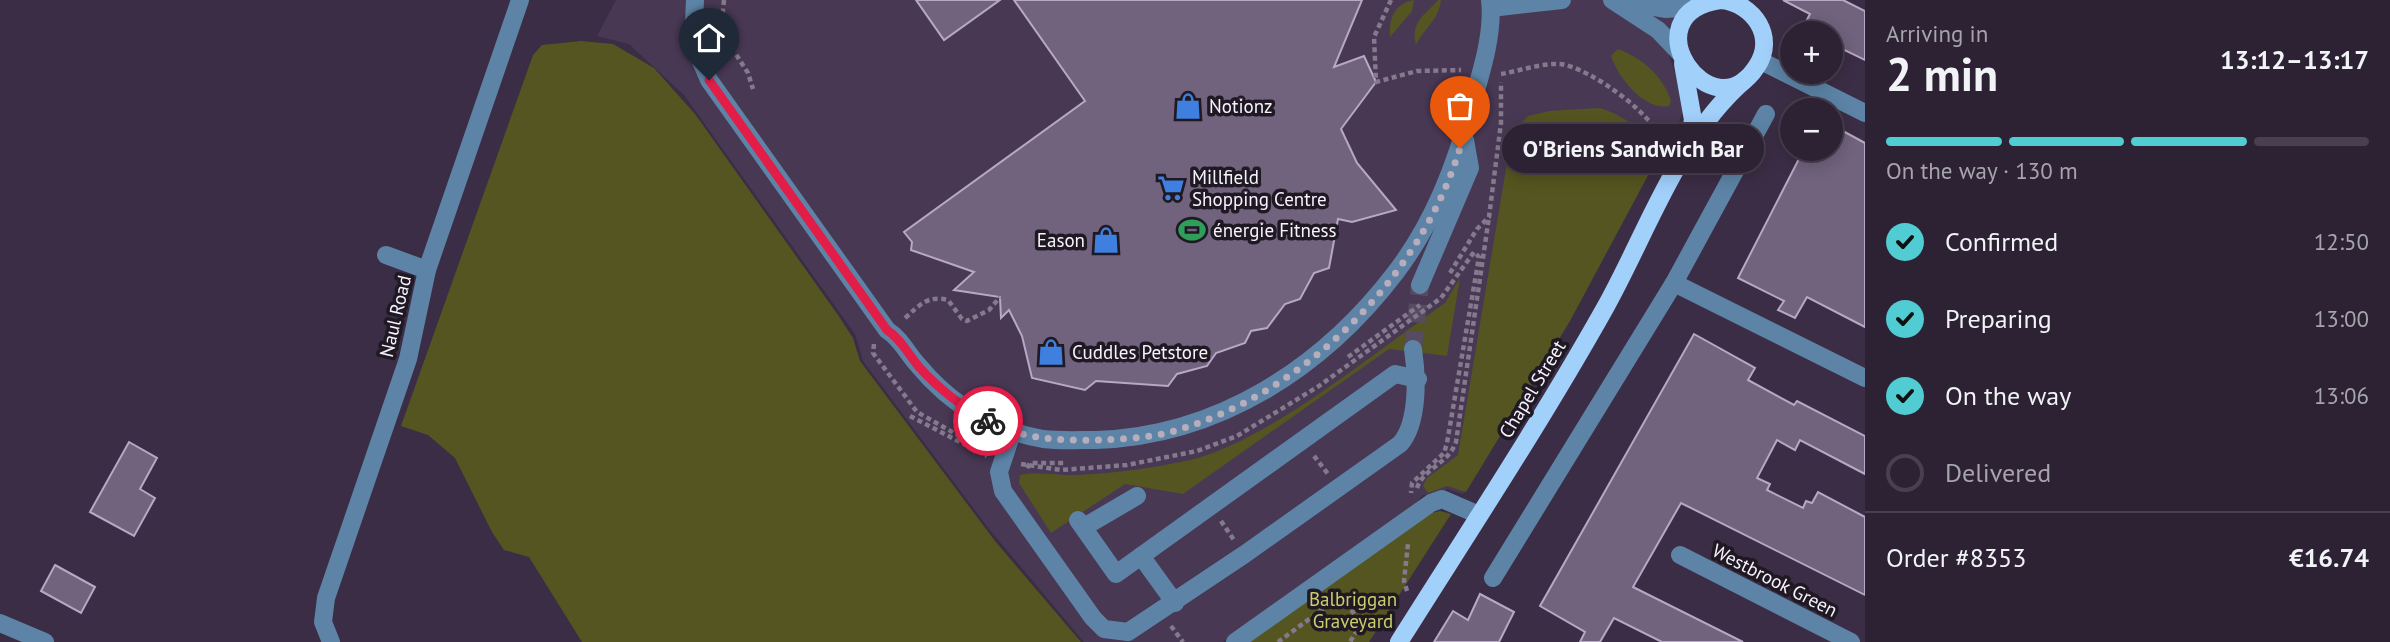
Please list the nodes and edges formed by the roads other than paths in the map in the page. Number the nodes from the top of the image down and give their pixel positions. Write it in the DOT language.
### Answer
graph roads {
  1 [pos="520,0"];
  2 [pos="695,0"];
  3 [pos="1562,0"];
  4 [pos="1613,0"];
  5 [pos="1764,0"];
  6 [pos="1712,2"];
  7 [pos="1491,4"];
  8 [pos="1764,34"];
  9 [pos="1681,58"];
  10 [pos="1761,61"];
  11 [pos="1746,79"];
  12 [pos="1865,113"];
  13 [pos="1766,114"];
  14 [pos="1465,133"];
  15 [pos="1687,150"];
  16 [pos="386,255"];
  17 [pos="427,270"];
  18 [pos="1674,284"];
  19 [pos="1420,285"];
  20 [pos="1413,349"];
  21 [pos="1865,378"];
  22 [pos="1418,379"];
  23 [pos="1013,430"];
  24 [pos="1137,496"];
  25 [pos="1479,515"];
  26 [pos="1679,555"];
  27 [pos="1141,556"];
  28 [pos="1493,578"];
  29 [pos="1175,603"];
  30 [pos="0,623"];
  31 [pos="45,642"];
  32 [pos="331,642"];
  33 [pos="1235,642"];
  34 [pos="1399,642"];
  35 [pos="1851,642"];
  1 -- 17 [label="street, Naul Road"];
  2 -- 23 [label="street"];
  3 -- 7 [label="street"];
  4 -- 6 [label="street"];
  4 -- 9 [label="street"];
  5 -- 8 [label="main road"];
  6 -- 8 [label="main road"];
  6 -- 9 [label="main road"];
  7 -- 14 [label="street"];
  8 -- 10 [label="main road"];
  9 -- 11 [label="main road"];
  9 -- 15 [label="main road, Chapel Street"];
  10 -- 11 [label="main road"];
  10 -- 12 [label="street"];
  11 -- 15 [label="main road, Chapel Street"];
  13 -- 18 [label="street"];
  14 -- 19 [label="street"];
  14 -- 23 [label="street"];
  15 -- 25 [label="main road, Chapel Street"];
  16 -- 17 [label="street"];
  17 -- 32 [label="street, Naul Road"];
  18 -- 21 [label="street"];
  18 -- 28 [label="street"];
  20 -- 22 [label="street"];
  22 -- 27 [label="street"];
  22 -- 29 [label="street"];
  23 -- 29 [label="street"];
  24 -- 27 [label="street"];
  25 -- 33 [label="street"];
  25 -- 34 [label="main road, Chapel Street"];
  26 -- 35 [label="street, Westbrook Green"];
  27 -- 29 [label="street"];
  30 -- 31 [label="street"];
}
